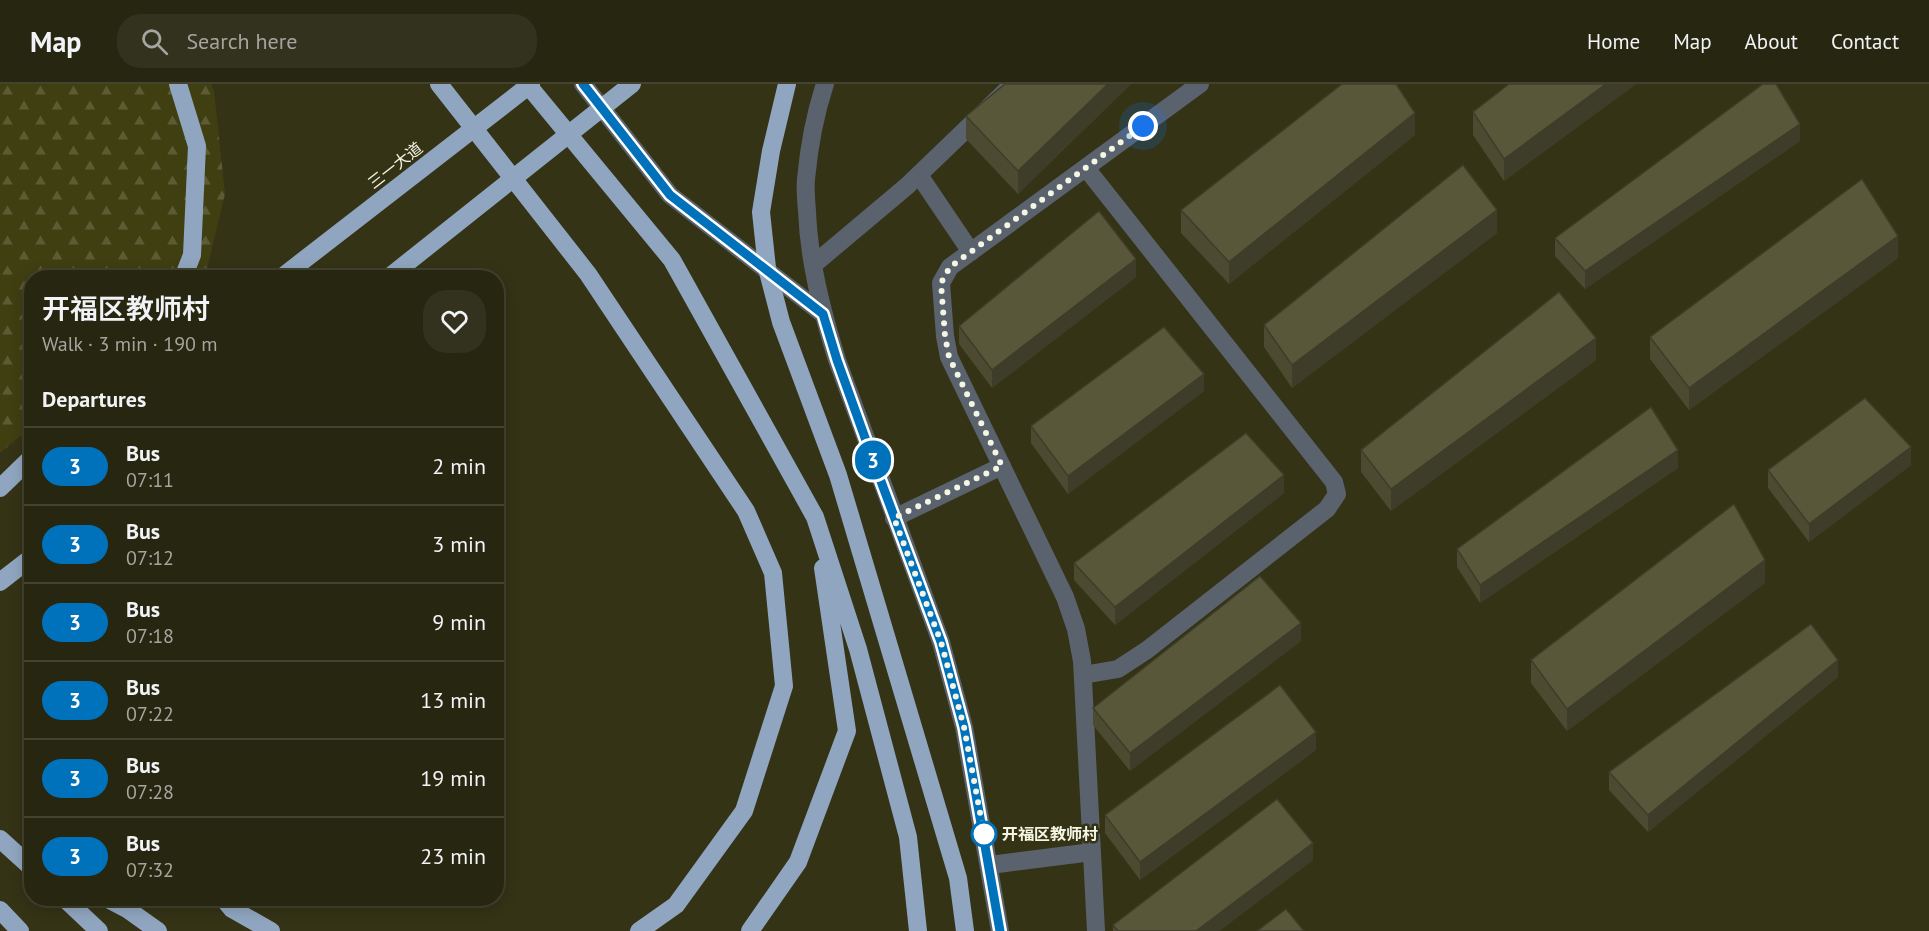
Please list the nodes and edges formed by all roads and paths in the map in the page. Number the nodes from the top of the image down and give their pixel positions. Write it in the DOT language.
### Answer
graph roads {
  1 [pos="178,84"];
  2 [pos="440,84"];
  3 [pos="529,84"];
  4 [pos="583,84"];
  5 [pos="632,84"];
  6 [pos="787,84"];
  7 [pos="825,84"];
  8 [pos="1013,84"];
  9 [pos="1200,84"];
  10 [pos="1086,168"];
  11 [pos="919,175"];
  12 [pos="972,252"];
  13 [pos="813,265"];
  14 [pos="186,270"];
  15 [pos="292,270"];
  16 [pos="398,270"];
  17 [pos="823,314"];
  18 [pos="24,465"];
  19 [pos="1002,466"];
  20 [pos="24,476"];
  21 [pos="0,488"];
  22 [pos="0,494"];
  23 [pos="816,517"];
  24 [pos="894,518"];
  25 [pos="24,563"];
  26 [pos="0,582"];
  27 [pos="1083,675"];
  28 [pos="0,839"];
  29 [pos="0,847"];
  30 [pos="1092,852"];
  31 [pos="24,859"];
  32 [pos="24,861"];
  33 [pos="990,866"];
  34 [pos="72,906"];
  35 [pos="121,906"];
  36 [pos="230,906"];
  37 [pos="0,910"];
  38 [pos="20,931"];
  39 [pos="99,931"];
  40 [pos="158,931"];
  41 [pos="271,931"];
  42 [pos="639,931"];
  43 [pos="750,931"];
  44 [pos="918,931"];
  45 [pos="965,931"];
  46 [pos="1000,931"];
  47 [pos="1096,931"];
  1 -- 14 [label="highway"];
  2 -- 42 [label="highway"];
  3 -- 15 [label="highway, 三一大道, bridge"];
  3 -- 23 [label="highway"];
  4 -- 17 [label="street"];
  5 -- 16 [label="highway, bridge"];
  6 -- 45 [label="highway, bridge"];
  7 -- 13 [label="street"];
  8 -- 11 [label="street"];
  9 -- 10 [label="street"];
  10 -- 12 [label="street"];
  10 -- 27 [label="street"];
  11 -- 12 [label="street"];
  11 -- 13 [label="street"];
  12 -- 19 [label="street"];
  13 -- 17 [label="street"];
  17 -- 24 [label="street"];
  18 -- 21 [label="highway"];
  19 -- 24 [label="street"];
  19 -- 27 [label="street"];
  20 -- 22 [label="highway"];
  23 -- 43 [label="highway"];
  23 -- 44 [label="highway"];
  24 -- 33 [label="street"];
  25 -- 26 [label="highway"];
  27 -- 30 [label="street"];
  28 -- 32 [label="highway, bridge"];
  29 -- 31 [label="highway"];
  30 -- 33 [label="street"];
  30 -- 47 [label="street"];
  33 -- 46 [label="street"];
  34 -- 39 [label="highway"];
  35 -- 40 [label="highway"];
  36 -- 41 [label="highway"];
  37 -- 38 [label="highway"];
}
